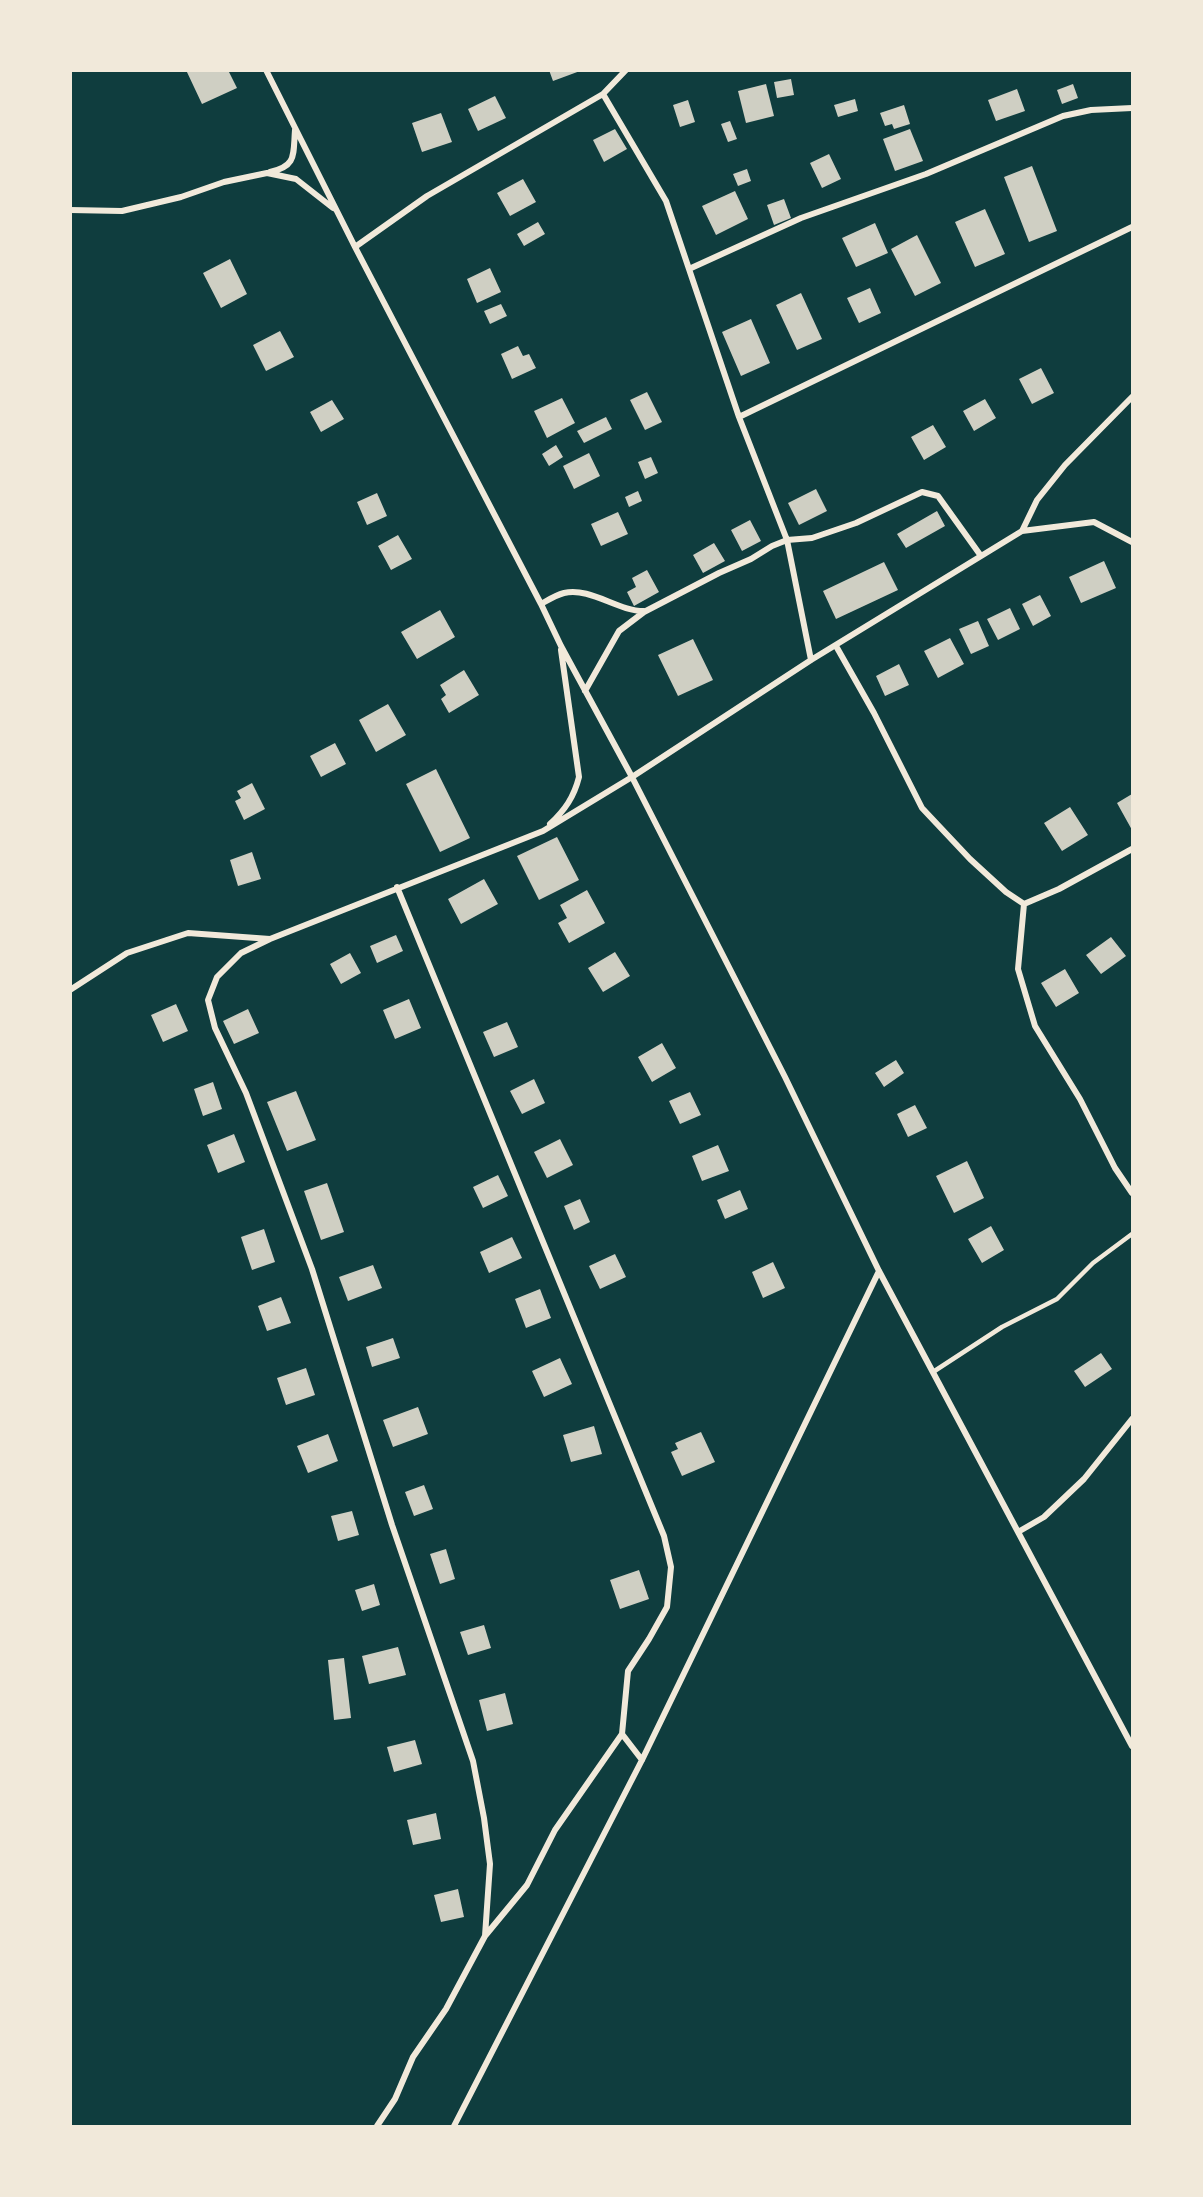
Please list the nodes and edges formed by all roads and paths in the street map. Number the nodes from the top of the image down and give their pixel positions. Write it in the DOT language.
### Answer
graph roads {
  1 [pos="266,70"];
  2 [pos="626,70"];
  3 [pos="603,94"];
  4 [pos="1132,108"];
  5 [pos="295,128"];
  6 [pos="267,173"];
  7 [pos="70,210"];
  8 [pos="336,210"];
  9 [pos="1132,227"];
  10 [pos="355,247"];
  11 [pos="689,269"];
  12 [pos="1132,397"];
  13 [pos="739,417"];
  14 [pos="1022,531"];
  15 [pos="787,540"];
  16 [pos="1132,542"];
  17 [pos="981,556"];
  18 [pos="541,604"];
  19 [pos="644,612"];
  20 [pos="561,646"];
  21 [pos="836,646"];
  22 [pos="811,660"];
  23 [pos="585,691"];
  24 [pos="632,777"];
  25 [pos="543,831"];
  26 [pos="1132,849"];
  27 [pos="397,887"];
  28 [pos="1024,904"];
  29 [pos="270,939"];
  30 [pos="70,990"];
  31 [pos="1132,1194"];
  32 [pos="1132,1234"];
  33 [pos="879,1271"];
  34 [pos="933,1371"];
  35 [pos="1132,1419"];
  36 [pos="1018,1532"];
  37 [pos="622,1734"];
  38 [pos="1132,1746"];
  39 [pos="642,1760"];
  40 [pos="485,1936"];
  41 [pos="377,2127"];
  42 [pos="454,2127"];
  1 -- 5 [label="street"];
  2 -- 3 [label="street"];
  3 -- 10 [label="street"];
  3 -- 11 [label="street"];
  4 -- 11 [label="street"];
  5 -- 6 [label="street"];
  5 -- 8 [label="street"];
  6 -- 7 [label="street"];
  6 -- 8 [label="street"];
  8 -- 10 [label="street"];
  9 -- 13 [label="street"];
  10 -- 18 [label="street"];
  11 -- 13 [label="street"];
  12 -- 14 [label="street"];
  13 -- 15 [label="street"];
  14 -- 16 [label="street"];
  14 -- 17 [label="street"];
  15 -- 17 [label="street"];
  15 -- 19 [label="street"];
  15 -- 22 [label="street"];
  17 -- 21 [label="street"];
  18 -- 19 [label="street"];
  18 -- 20 [label="street"];
  19 -- 23 [label="street"];
  20 -- 23 [label="street"];
  20 -- 25 [label="street"];
  21 -- 22 [label="street"];
  21 -- 28 [label="street"];
  22 -- 24 [label="street"];
  23 -- 24 [label="street"];
  24 -- 25 [label="street"];
  24 -- 33 [label="street"];
  25 -- 27 [label="street"];
  26 -- 28 [label="street"];
  27 -- 29 [label="street"];
  27 -- 37 [label="street"];
  28 -- 31 [label="street"];
  29 -- 30 [label="street"];
  29 -- 40 [label="street"];
  32 -- 34 [label="lane"];
  33 -- 34 [label="street"];
  33 -- 39 [label="street"];
  34 -- 36 [label="street"];
  35 -- 36 [label="street"];
  36 -- 38 [label="street"];
  37 -- 39 [label="street"];
  37 -- 40 [label="street"];
  39 -- 42 [label="street"];
  40 -- 41 [label="street"];
}
